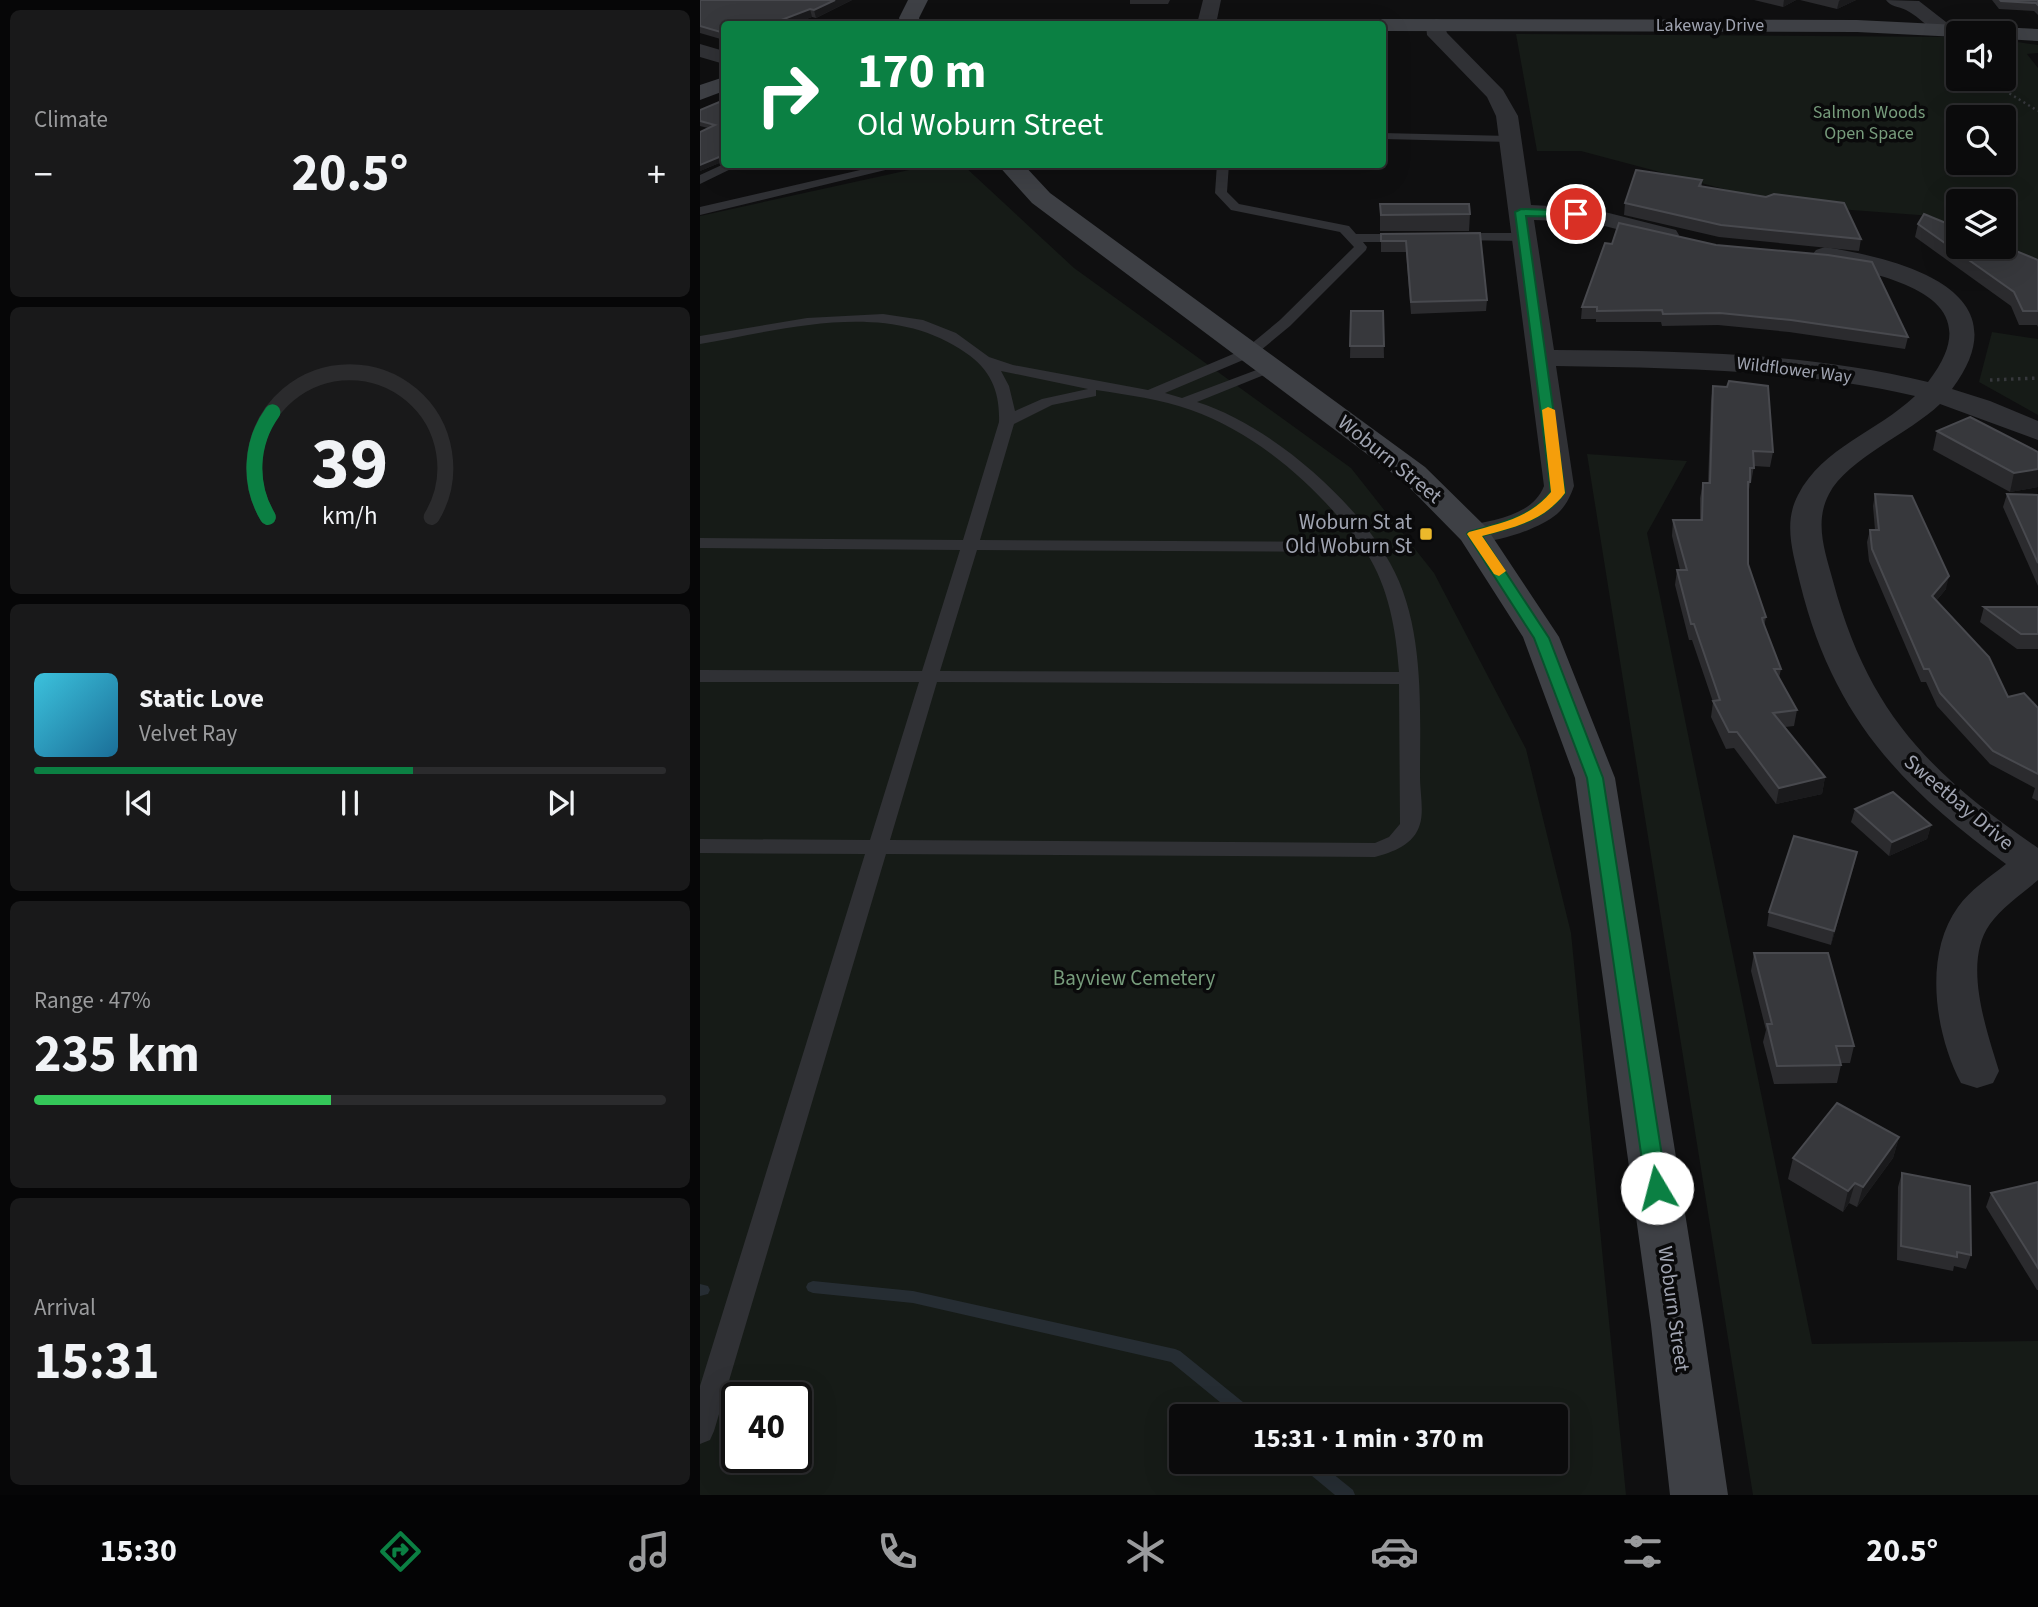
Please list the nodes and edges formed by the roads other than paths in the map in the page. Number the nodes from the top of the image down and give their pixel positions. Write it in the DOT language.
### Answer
graph roads {
  1 [pos="918,0"];
  2 [pos="1212,0"];
  3 [pos="1895,0"];
  4 [pos="910,21"];
  5 [pos="1208,21"];
  6 [pos="1386,25"];
  7 [pos="1436,25"];
  8 [pos="1945,29"];
  9 [pos="2038,35"];
  10 [pos="700,50"];
  11 [pos="721,57"];
  12 [pos="721,85"];
  13 [pos="700,93"];
  14 [pos="1386,136"];
  15 [pos="1510,139"];
  16 [pos="726,168"];
  17 [pos="887,168"];
  18 [pos="1013,168"];
  19 [pos="1223,168"];
  20 [pos="700,180"];
  21 [pos="700,211"];
  22 [pos="1522,225"];
  23 [pos="1420,237"];
  24 [pos="1447,237"];
  25 [pos="1353,238"];
  26 [pos="1689,241"];
  27 [pos="1802,254"];
  28 [pos="700,340"];
  29 [pos="1541,358"];
  30 [pos="984,360"];
  31 [pos="1261,360"];
  32 [pos="1120,391"];
  33 [pos="1935,393"];
  34 [pos="1151,394"];
  35 [pos="1184,402"];
  36 [pos="1007,422"];
  37 [pos="2038,431"];
  38 [pos="1474,534"];
  39 [pos="700,543"];
  40 [pos="969,545"];
  41 [pos="1371,547"];
  42 [pos="700,676"];
  43 [pos="929,677"];
  44 [pos="1407,678"];
  45 [pos="700,846"];
  46 [pos="878,846"];
  47 [pos="2036,864"];
  48 [pos="1978,1071"];
  49 [pos="700,1431"];
  50 [pos="1699,1495"];
  1 -- 4 [label="street"];
  2 -- 5 [label="street"];
  3 -- 8 [label="street"];
  6 -- 7 [label="street, Lakeway Drive"];
  7 -- 8 [label="street, Lakeway Drive"];
  7 -- 15 [label="street"];
  8 -- 9 [label="street, Lakeway Drive"];
  10 -- 11 [label="street"];
  12 -- 13 [label="street"];
  14 -- 15 [label="lane"];
  15 -- 22 [label="street"];
  16 -- 20 [label="lane"];
  17 -- 21 [label="lane"];
  18 -- 31 [label="street, Woburn Street"];
  19 -- 25 [label="lane"];
  22 -- 24 [label="lane"];
  22 -- 26 [label="street"];
  22 -- 29 [label="street"];
  23 -- 25 [label="lane"];
  25 -- 31 [label="lane"];
  27 -- 33 [label="street, Sweetbay Drive"];
  28 -- 30 [label="lane"];
  29 -- 33 [label="street, Wildflower Way"];
  29 -- 38 [label="street"];
  30 -- 32 [label="lane"];
  30 -- 36 [label="lane"];
  31 -- 34 [label="lane"];
  31 -- 35 [label="lane"];
  31 -- 38 [label="street, Woburn Street"];
  32 -- 34 [label="lane"];
  32 -- 36 [label="lane"];
  33 -- 37 [label="street, Wildflower Way"];
  33 -- 47 [label="street, Sweetbay Drive"];
  34 -- 35 [label="lane"];
  35 -- 41 [label="lane"];
  36 -- 40 [label="lane"];
  38 -- 50 [label="street, Woburn Street"];
  39 -- 40 [label="lane"];
  40 -- 41 [label="lane"];
  40 -- 43 [label="lane"];
  41 -- 44 [label="lane"];
  42 -- 43 [label="lane"];
  43 -- 44 [label="lane"];
  43 -- 46 [label="lane"];
  44 -- 46 [label="lane"];
  45 -- 46 [label="lane"];
  46 -- 49 [label="lane"];
  47 -- 48 [label="street"];
}
